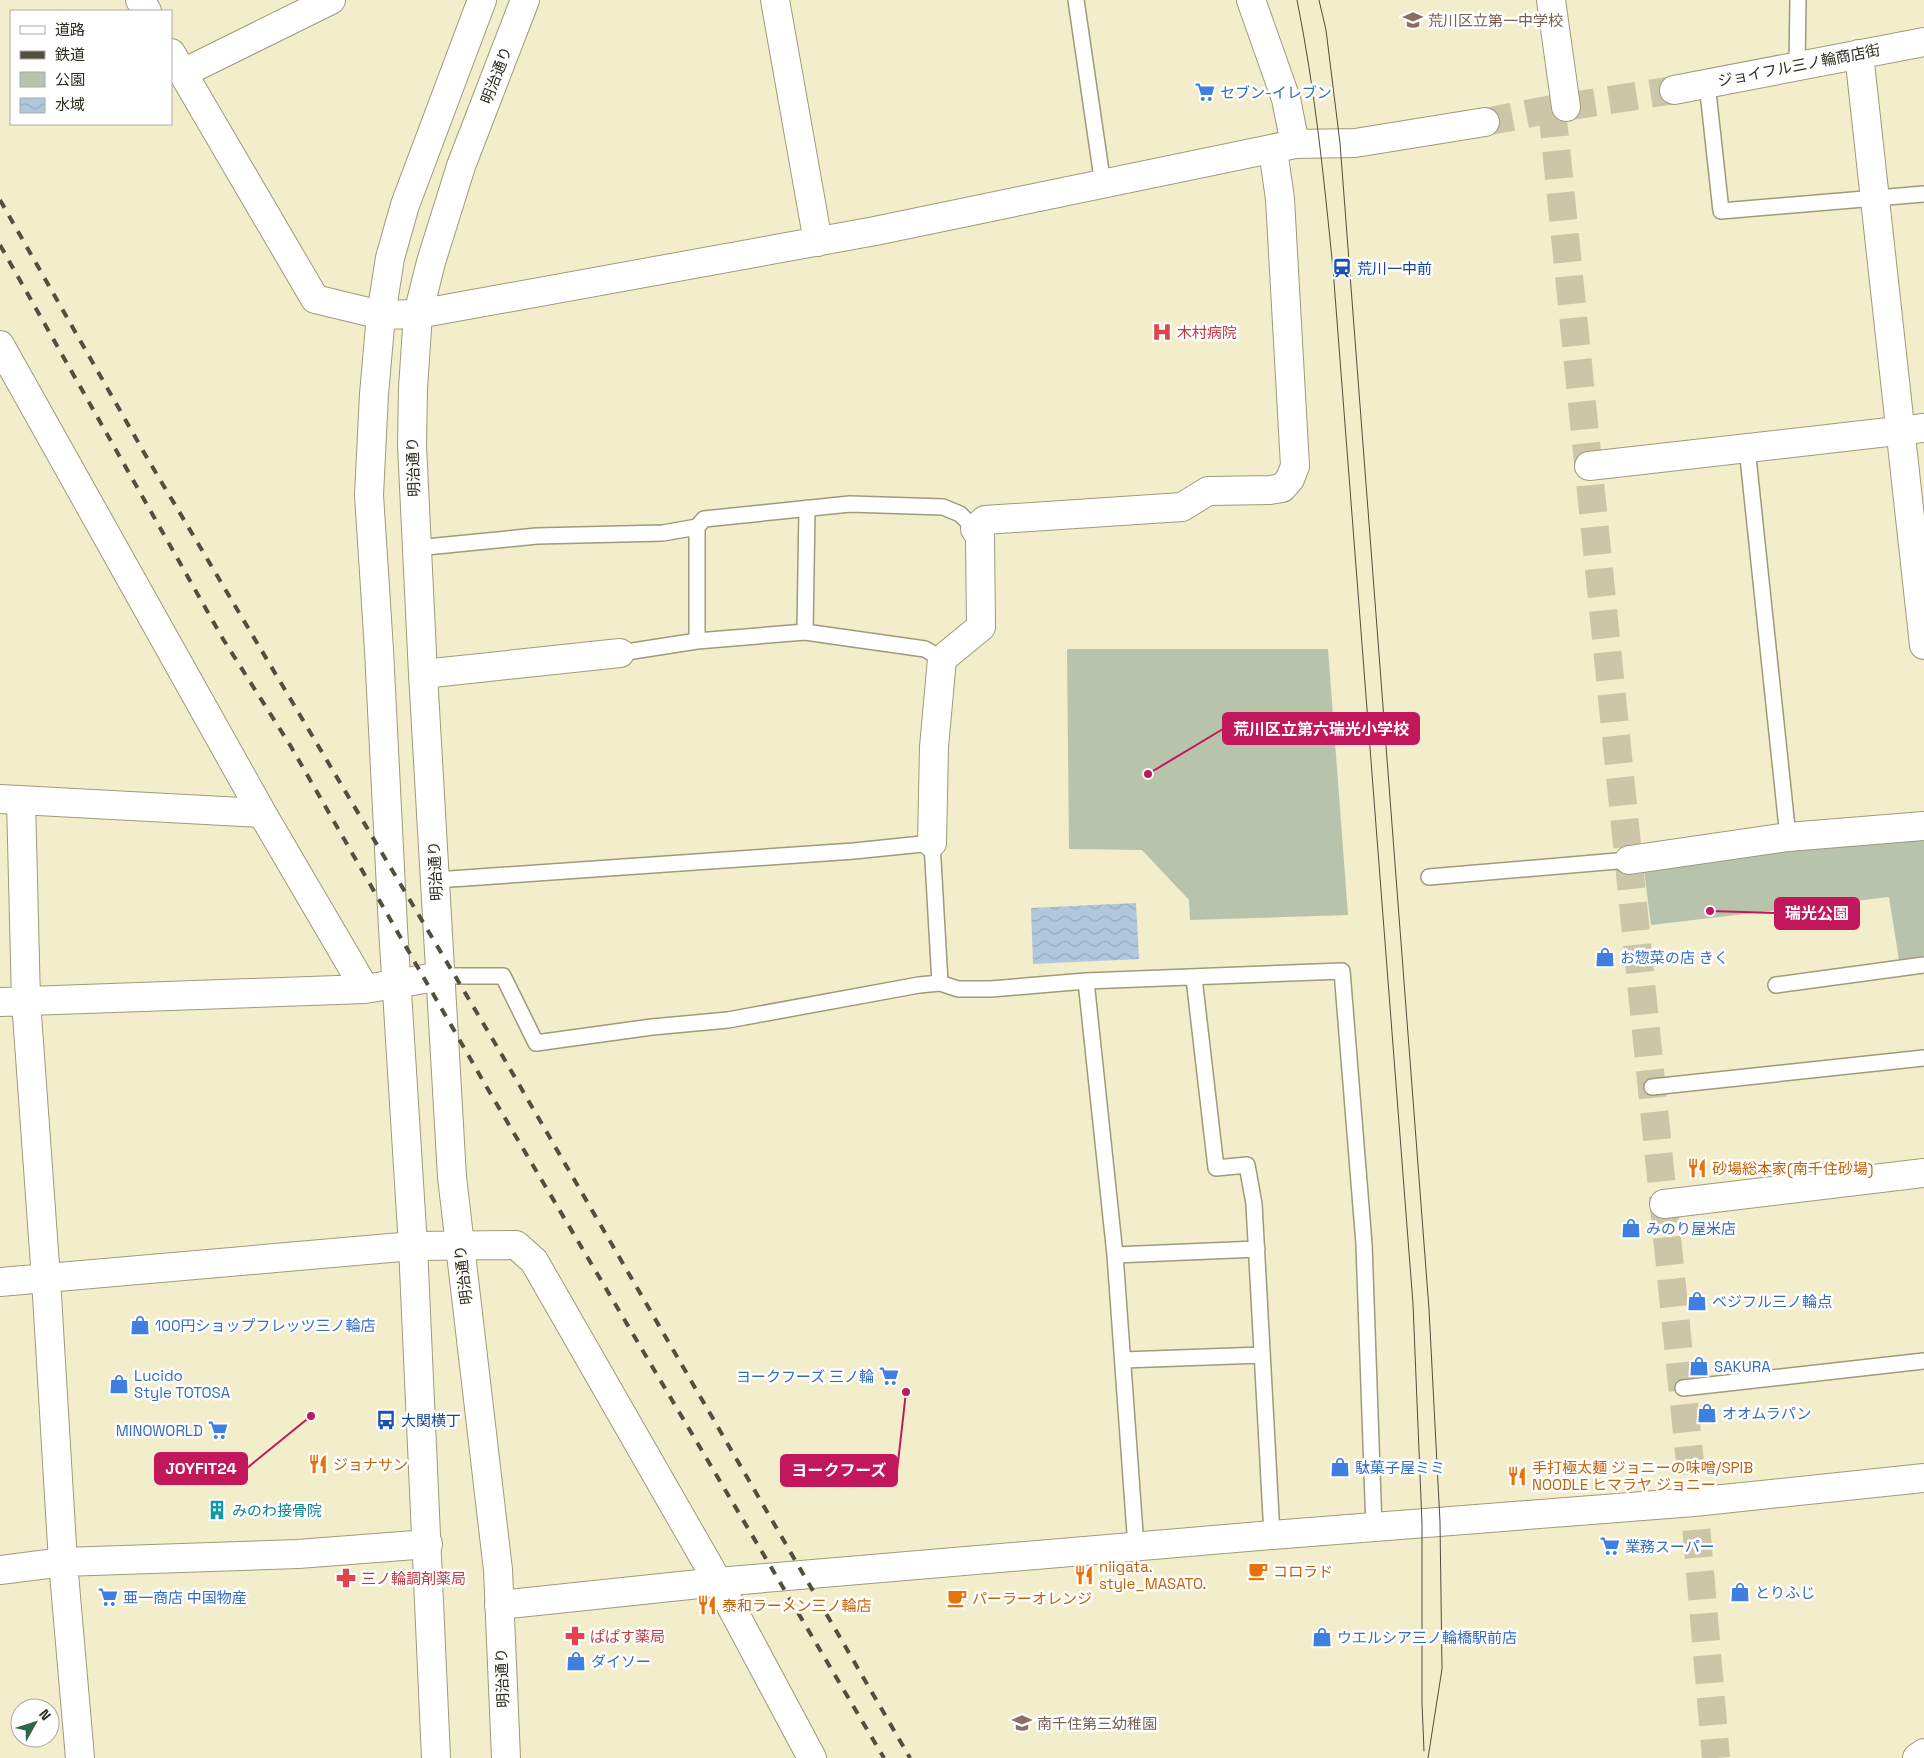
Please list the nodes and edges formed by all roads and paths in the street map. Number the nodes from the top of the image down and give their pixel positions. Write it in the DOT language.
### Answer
graph roads {
  1 [pos="331,0"];
  2 [pos="482,0"];
  3 [pos="525,0"];
  4 [pos="774,0"];
  5 [pos="1076,0"];
  6 [pos="1251,0"];
  7 [pos="1551,0"];
  8 [pos="1798,0"];
  9 [pos="1924,42"];
  10 [pos="1860,54"];
  11 [pos="177,63"];
  12 [pos="1797,66"];
  13 [pos="1707,83"];
  14 [pos="1674,90"];
  15 [pos="1566,107"];
  16 [pos="1485,122"];
  17 [pos="1284,147"];
  18 [pos="1103,185"];
  19 [pos="1924,194"];
  20 [pos="1876,198"];
  21 [pos="818,242"];
  22 [pos="418,314"];
  23 [pos="381,315"];
  24 [pos="0,345"];
  25 [pos="1912,430"];
  26 [pos="1747,448"];
  27 [pos="1589,466"];
  28 [pos="807,508"];
  29 [pos="696,527"];
  30 [pos="975,529"];
  31 [pos="416,548"];
  32 [pos="805,632"];
  33 [pos="697,641"];
  34 [pos="1924,645"];
  35 [pos="620,653"];
  36 [pos="942,659"];
  37 [pos="423,674"];
  38 [pos="10,799"];
  39 [pos="262,813"];
  40 [pos="1924,826"];
  41 [pos="1788,837"];
  42 [pos="932,843"];
  43 [pos="1629,860"];
  44 [pos="1429,877"];
  45 [pos="436,880"];
  46 [pos="1924,965"];
  47 [pos="442,976"];
  48 [pos="1194,978"];
  49 [pos="1086,981"];
  50 [pos="397,982"];
  51 [pos="940,983"];
  52 [pos="1776,985"];
  53 [pos="365,989"];
  54 [pos="13,1001"];
  55 [pos="1924,1058"];
  56 [pos="1652,1088"];
  57 [pos="1924,1173"];
  58 [pos="1664,1204"];
  59 [pos="459,1244"];
  60 [pos="413,1246"];
  61 [pos="1257,1249"];
  62 [pos="1115,1255"];
  63 [pos="46,1279"];
  64 [pos="0,1282"];
  65 [pos="1262,1355"];
  66 [pos="1123,1360"];
  67 [pos="1924,1361"];
  68 [pos="1683,1388"];
  69 [pos="1924,1478"];
  70 [pos="1374,1528"];
  71 [pos="1272,1535"];
  72 [pos="428,1544"];
  73 [pos="1136,1547"];
  74 [pos="63,1562"];
  75 [pos="0,1570"];
  76 [pos="718,1582"];
  77 [pos="499,1605"];
  78 [pos="1924,1753"];
  79 [pos="80,1758"];
  80 [pos="436,1758"];
  81 [pos="506,1758"];
  82 [pos="812,1758"];
  83 [pos="1917,1758"];
  1 -- 11 [label="street"];
  2 -- 23 [label="street"];
  3 -- 22 [label="street, 明治通り"];
  4 -- 21 [label="street"];
  5 -- 18 [label="lane"];
  6 -- 17 [label="street"];
  7 -- 15 [label="street"];
  8 -- 12 [label="lane"];
  9 -- 10 [label="street, ジョイフル三ノ輪商店街"];
  10 -- 12 [label="street, ジョイフル三ノ輪商店街"];
  10 -- 20 [label="street"];
  11 -- 23 [label="street"];
  12 -- 13 [label="street, ジョイフル三ノ輪商店街"];
  13 -- 14 [label="street, ジョイフル三ノ輪商店街"];
  13 -- 20 [label="lane"];
  16 -- 17 [label="street"];
  17 -- 18 [label="street"];
  17 -- 30 [label="street"];
  18 -- 21 [label="street"];
  19 -- 20 [label="lane"];
  20 -- 25 [label="street"];
  21 -- 22 [label="street"];
  22 -- 23 [label="street"];
  22 -- 31 [label="street, 明治通り"];
  23 -- 50 [label="street"];
  24 -- 39 [label="street"];
  25 -- 26 [label="street"];
  25 -- 34 [label="street"];
  26 -- 27 [label="street"];
  26 -- 41 [label="lane"];
  28 -- 29 [label="lane"];
  28 -- 30 [label="lane"];
  28 -- 32 [label="lane"];
  29 -- 31 [label="lane"];
  29 -- 33 [label="lane"];
  30 -- 36 [label="street"];
  31 -- 37 [label="street, 明治通り"];
  32 -- 33 [label="lane"];
  32 -- 36 [label="lane"];
  33 -- 35 [label="lane"];
  35 -- 37 [label="street"];
  36 -- 42 [label="street"];
  37 -- 45 [label="street, 明治通り"];
  38 -- 39 [label="street"];
  38 -- 54 [label="street"];
  39 -- 53 [label="street"];
  40 -- 41 [label="street"];
  41 -- 43 [label="street"];
  42 -- 45 [label="lane"];
  42 -- 51 [label="lane"];
  43 -- 44 [label="lane"];
  45 -- 47 [label="street, 明治通り"];
  46 -- 52 [label="lane"];
  47 -- 50 [label="street"];
  47 -- 51 [label="lane"];
  47 -- 59 [label="street, 明治通り"];
  48 -- 49 [label="lane"];
  48 -- 61 [label="lane"];
  48 -- 70 [label="lane"];
  49 -- 51 [label="lane"];
  49 -- 62 [label="lane"];
  50 -- 53 [label="street"];
  50 -- 60 [label="street"];
  53 -- 54 [label="street"];
  54 -- 63 [label="street"];
  55 -- 56 [label="lane"];
  57 -- 58 [label="street"];
  59 -- 60 [label="street"];
  59 -- 76 [label="street"];
  59 -- 77 [label="street, 明治通り"];
  60 -- 63 [label="street"];
  60 -- 72 [label="street"];
  61 -- 62 [label="lane"];
  61 -- 65 [label="lane"];
  62 -- 66 [label="lane"];
  63 -- 64 [label="street"];
  63 -- 74 [label="street"];
  65 -- 66 [label="lane"];
  65 -- 71 [label="lane"];
  66 -- 73 [label="lane"];
  67 -- 68 [label="lane"];
  69 -- 70 [label="street"];
  70 -- 71 [label="street"];
  71 -- 73 [label="street"];
  72 -- 74 [label="street"];
  72 -- 80 [label="street"];
  73 -- 76 [label="street"];
  74 -- 75 [label="street"];
  74 -- 79 [label="street"];
  76 -- 77 [label="street"];
  76 -- 82 [label="street"];
  77 -- 81 [label="street, 明治通り"];
  78 -- 83 [label="street"];
}
